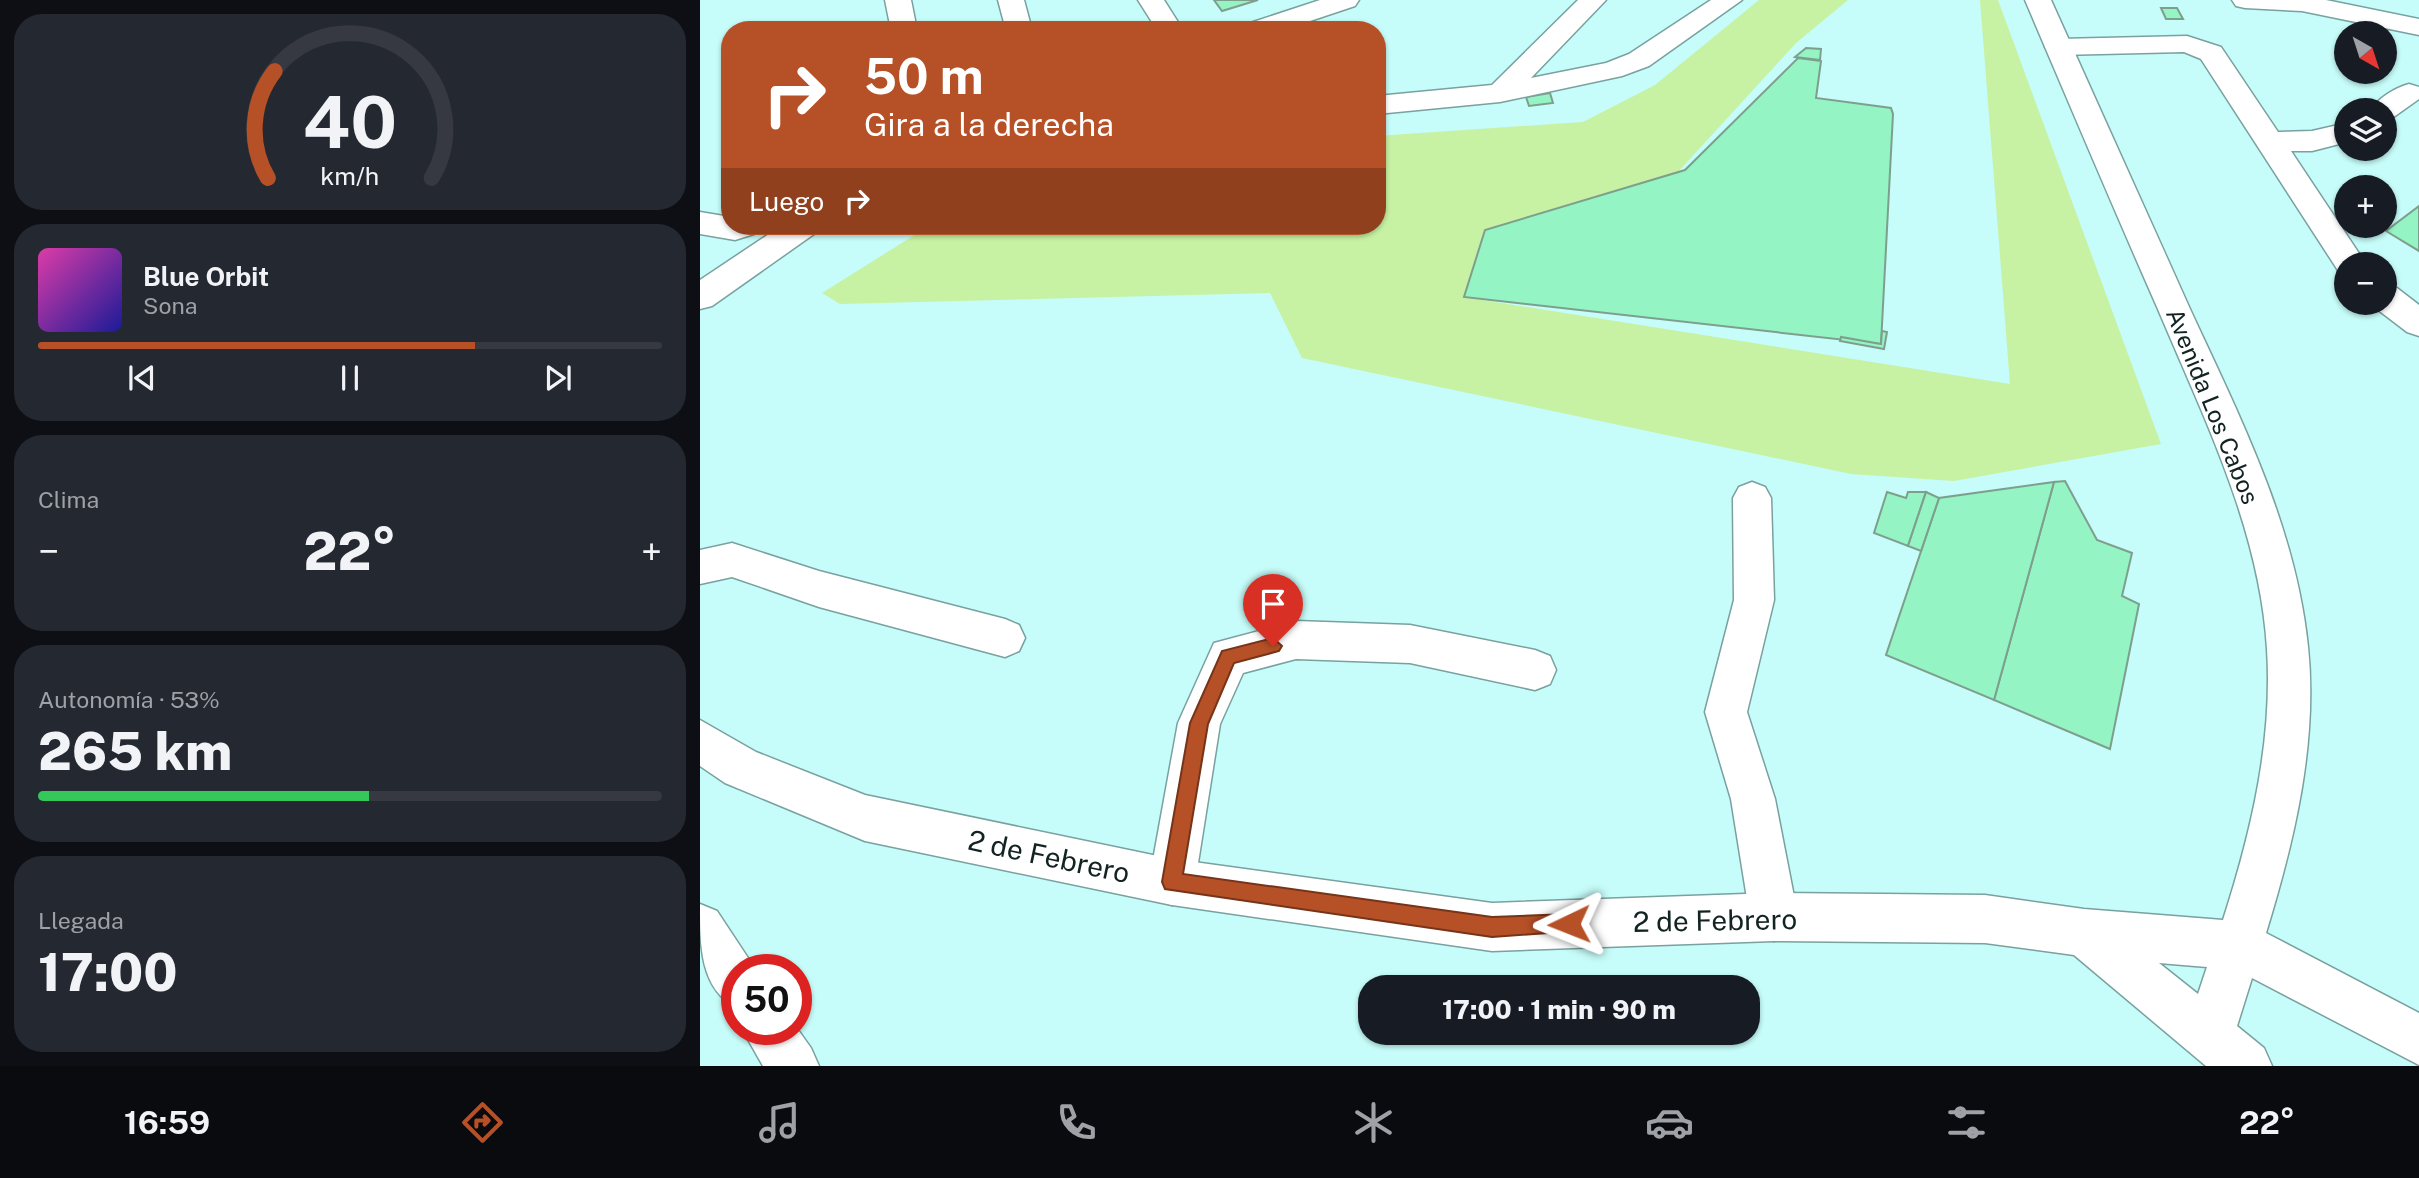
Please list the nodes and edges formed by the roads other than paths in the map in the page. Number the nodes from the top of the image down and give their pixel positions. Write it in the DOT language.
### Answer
graph roads {
  1 [pos="898,0"];
  2 [pos="1011,0"];
  3 [pos="1151,0"];
  4 [pos="1346,0"];
  5 [pos="1593,0"];
  6 [pos="1729,0"];
  7 [pos="2038,0"];
  8 [pos="2245,0"];
  9 [pos="902,21"];
  10 [pos="1017,21"];
  11 [pos="1164,21"];
  12 [pos="1283,21"];
  13 [pos="2419,27"];
  14 [pos="2059,47"];
  15 [pos="1500,93"];
  16 [pos="2409,93"];
  17 [pos="2397,102"];
  18 [pos="1386,104"];
  19 [pos="2334,135"];
  20 [pos="2269,142"];
  21 [pos="700,223"];
  22 [pos="721,227"];
  23 [pos="790,235"];
  24 [pos="2342,252"];
  25 [pos="700,297"];
  26 [pos="2397,307"];
  27 [pos="2419,323"];
  28 [pos="1752,498"];
  29 [pos="700,567"];
  30 [pos="1005,638"];
  31 [pos="1535,670"];
  32 [pos="700,741"];
  33 [pos="1172,882"];
  34 [pos="1774,917"];
  35 [pos="700,928"];
  36 [pos="2084,933"];
  37 [pos="2239,945"];
  38 [pos="721,960"];
  39 [pos="2419,1040"];
  40 [pos="778,1045"];
  41 [pos="2228,1051"];
  42 [pos="793,1066"];
  1 -- 9 [label="main road"];
  2 -- 10 [label="main road"];
  3 -- 11 [label="main road"];
  4 -- 12 [label="main road"];
  5 -- 15 [label="main road"];
  6 -- 15 [label="main road"];
  7 -- 14 [label="main road, Avenida Los Cabos"];
  8 -- 13 [label="main road"];
  14 -- 20 [label="main road"];
  14 -- 37 [label="main road, Avenida Los Cabos"];
  15 -- 18 [label="main road"];
  16 -- 17 [label="main road"];
  19 -- 20 [label="main road"];
  20 -- 24 [label="main road"];
  21 -- 22 [label="main road"];
  23 -- 25 [label="main road"];
  26 -- 27 [label="main road"];
  28 -- 34 [label="main road"];
  29 -- 30 [label="main road"];
  31 -- 33 [label="main road"];
  32 -- 33 [label="main road, 2 de Febrero"];
  33 -- 34 [label="main road, 2 de Febrero"];
  34 -- 36 [label="main road, 2 de Febrero"];
  35 -- 38 [label="main road"];
  36 -- 37 [label="main road, 2 de Febrero"];
  36 -- 41 [label="main road"];
  37 -- 39 [label="main road"];
  37 -- 41 [label="main road, Avenida Los Cabos"];
  40 -- 42 [label="main road"];
}
